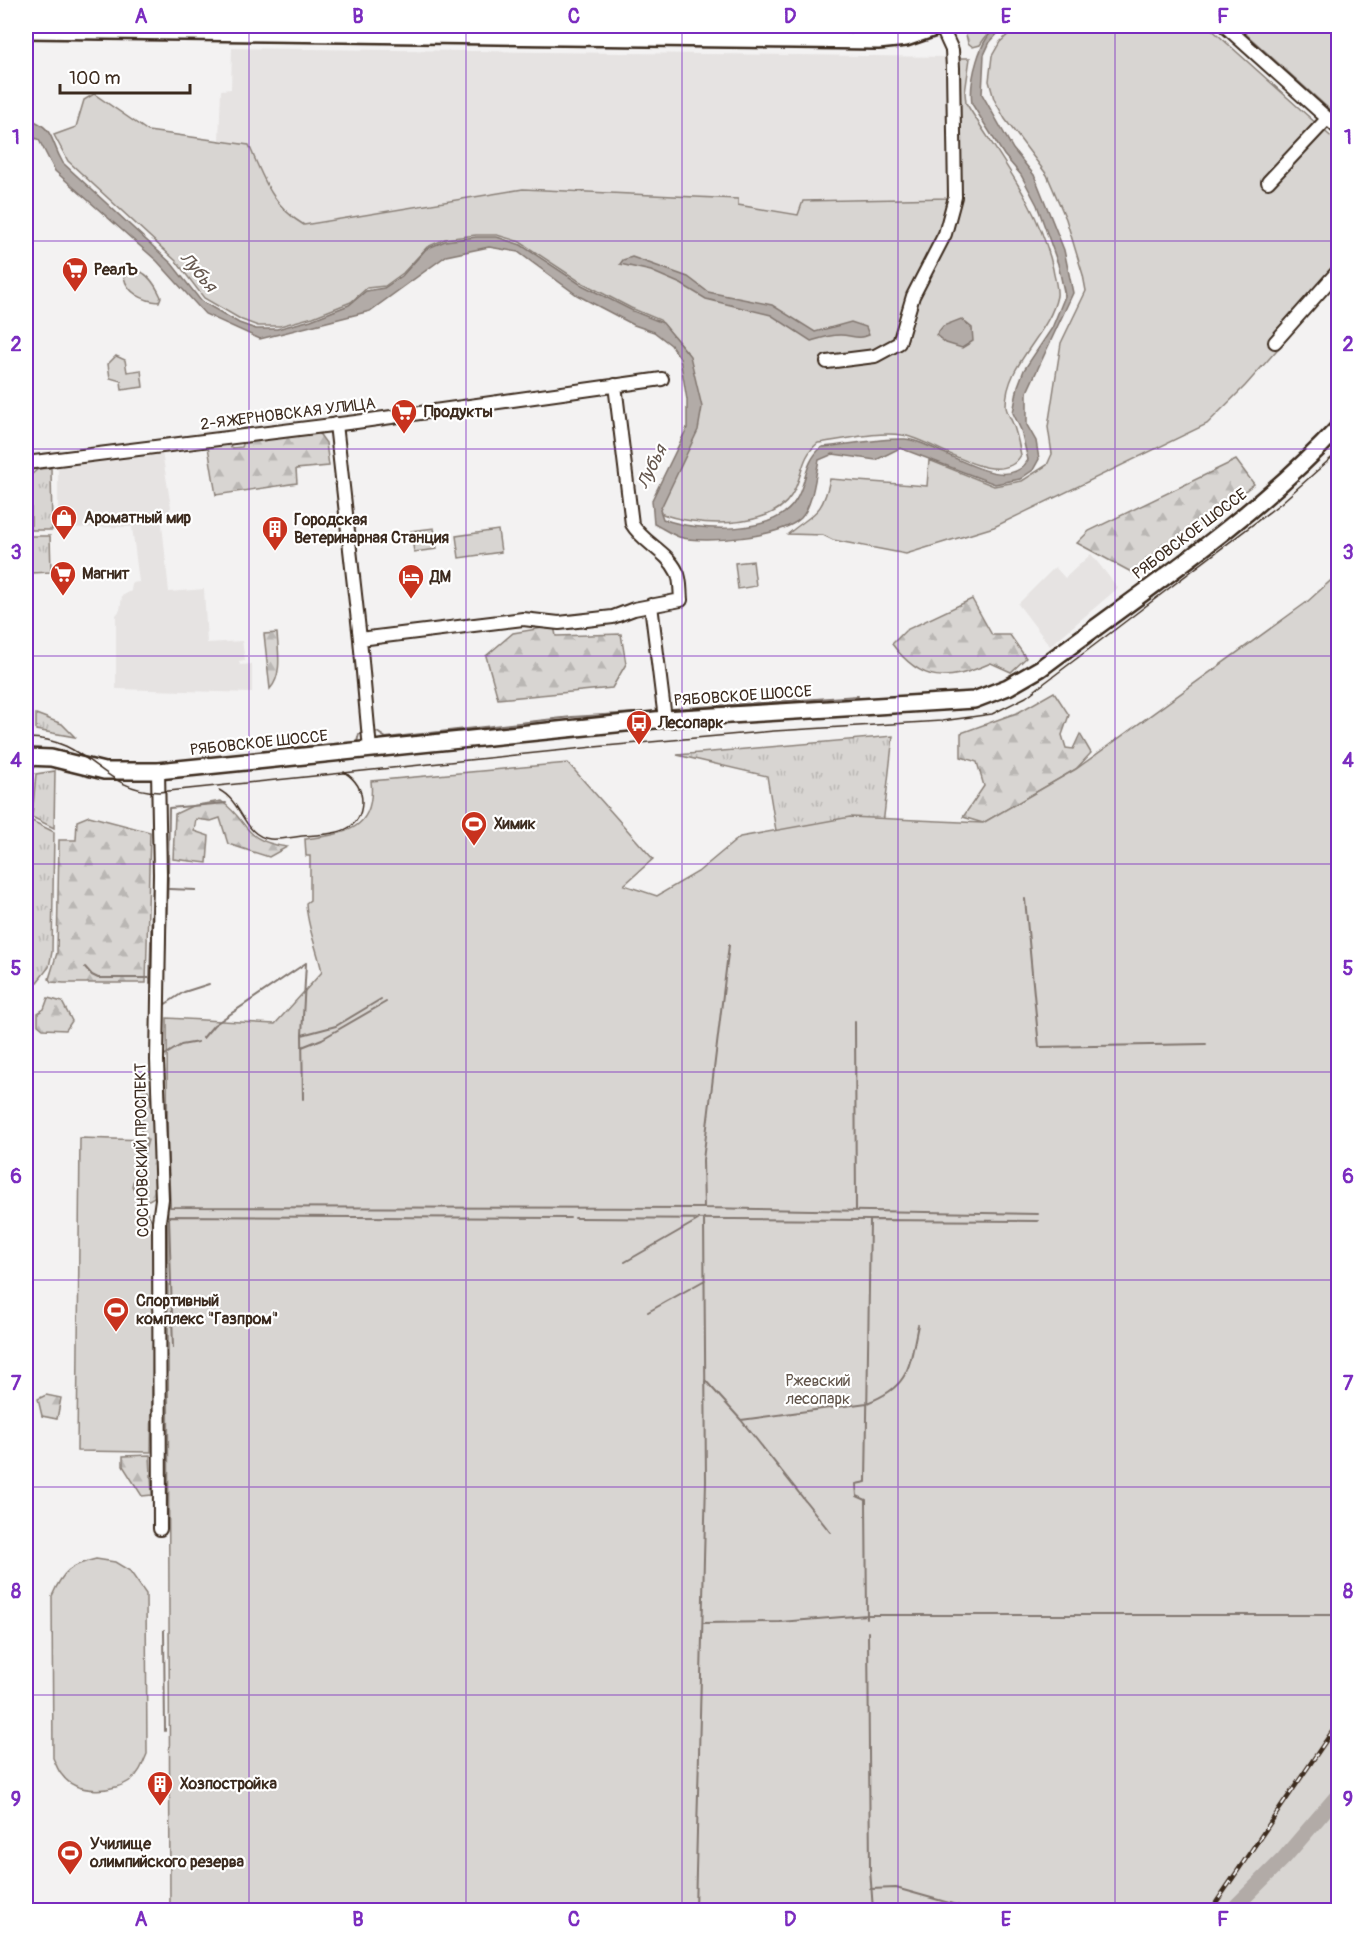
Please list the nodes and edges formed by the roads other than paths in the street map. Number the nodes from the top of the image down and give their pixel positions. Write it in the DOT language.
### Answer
graph roads {
  1 [pos="941,26"];
  2 [pos="1226,26"];
  3 [pos="26,30"];
  4 [pos="1268,64"];
  5 [pos="1258,72"];
  6 [pos="1328,118"];
  7 [pos="1338,128"];
  8 [pos="1268,182"];
  9 [pos="1338,271"];
  10 [pos="1275,342"];
  11 [pos="827,362"];
  12 [pos="662,379"];
  13 [pos="615,386"];
  14 [pos="336,424"];
  15 [pos="1338,428"];
  16 [pos="26,463"];
  17 [pos="651,605"];
  18 [pos="360,639"];
  19 [pos="665,719"];
  20 [pos="370,750"];
  21 [pos="26,757"];
  22 [pos="158,771"];
  23 [pos="160,1529"];
  1 -- 3 [label="main road"];
  1 -- 11 [label="street"];
  2 -- 4 [label="street"];
  4 -- 5 [label="street"];
  4 -- 6 [label="street"];
  6 -- 7 [label="street"];
  6 -- 8 [label="street"];
  9 -- 10 [label="street"];
  12 -- 13 [label="street, 2-Я ЖЕРНОВСКАЯ УЛИЦА"];
  13 -- 14 [label="street, 2-Я ЖЕРНОВСКАЯ УЛИЦА"];
  13 -- 17 [label="street"];
  14 -- 16 [label="street, 2-Я ЖЕРНОВСКАЯ УЛИЦА"];
  14 -- 18 [label="street"];
  15 -- 19 [label="main road, РЯБОВСКОЕ ШОССЕ"];
  17 -- 18 [label="street"];
  17 -- 19 [label="street"];
  18 -- 20 [label="street"];
  19 -- 20 [label="main road, РЯБОВСКОЕ ШОССЕ"];
  20 -- 22 [label="main road, РЯБОВСКОЕ ШОССЕ"];
  21 -- 22 [label="main road, РЯБОВСКОЕ ШОССЕ"];
  22 -- 23 [label="street, СОСНОВСКИЙ ПРОСПЕКТ"];
}
